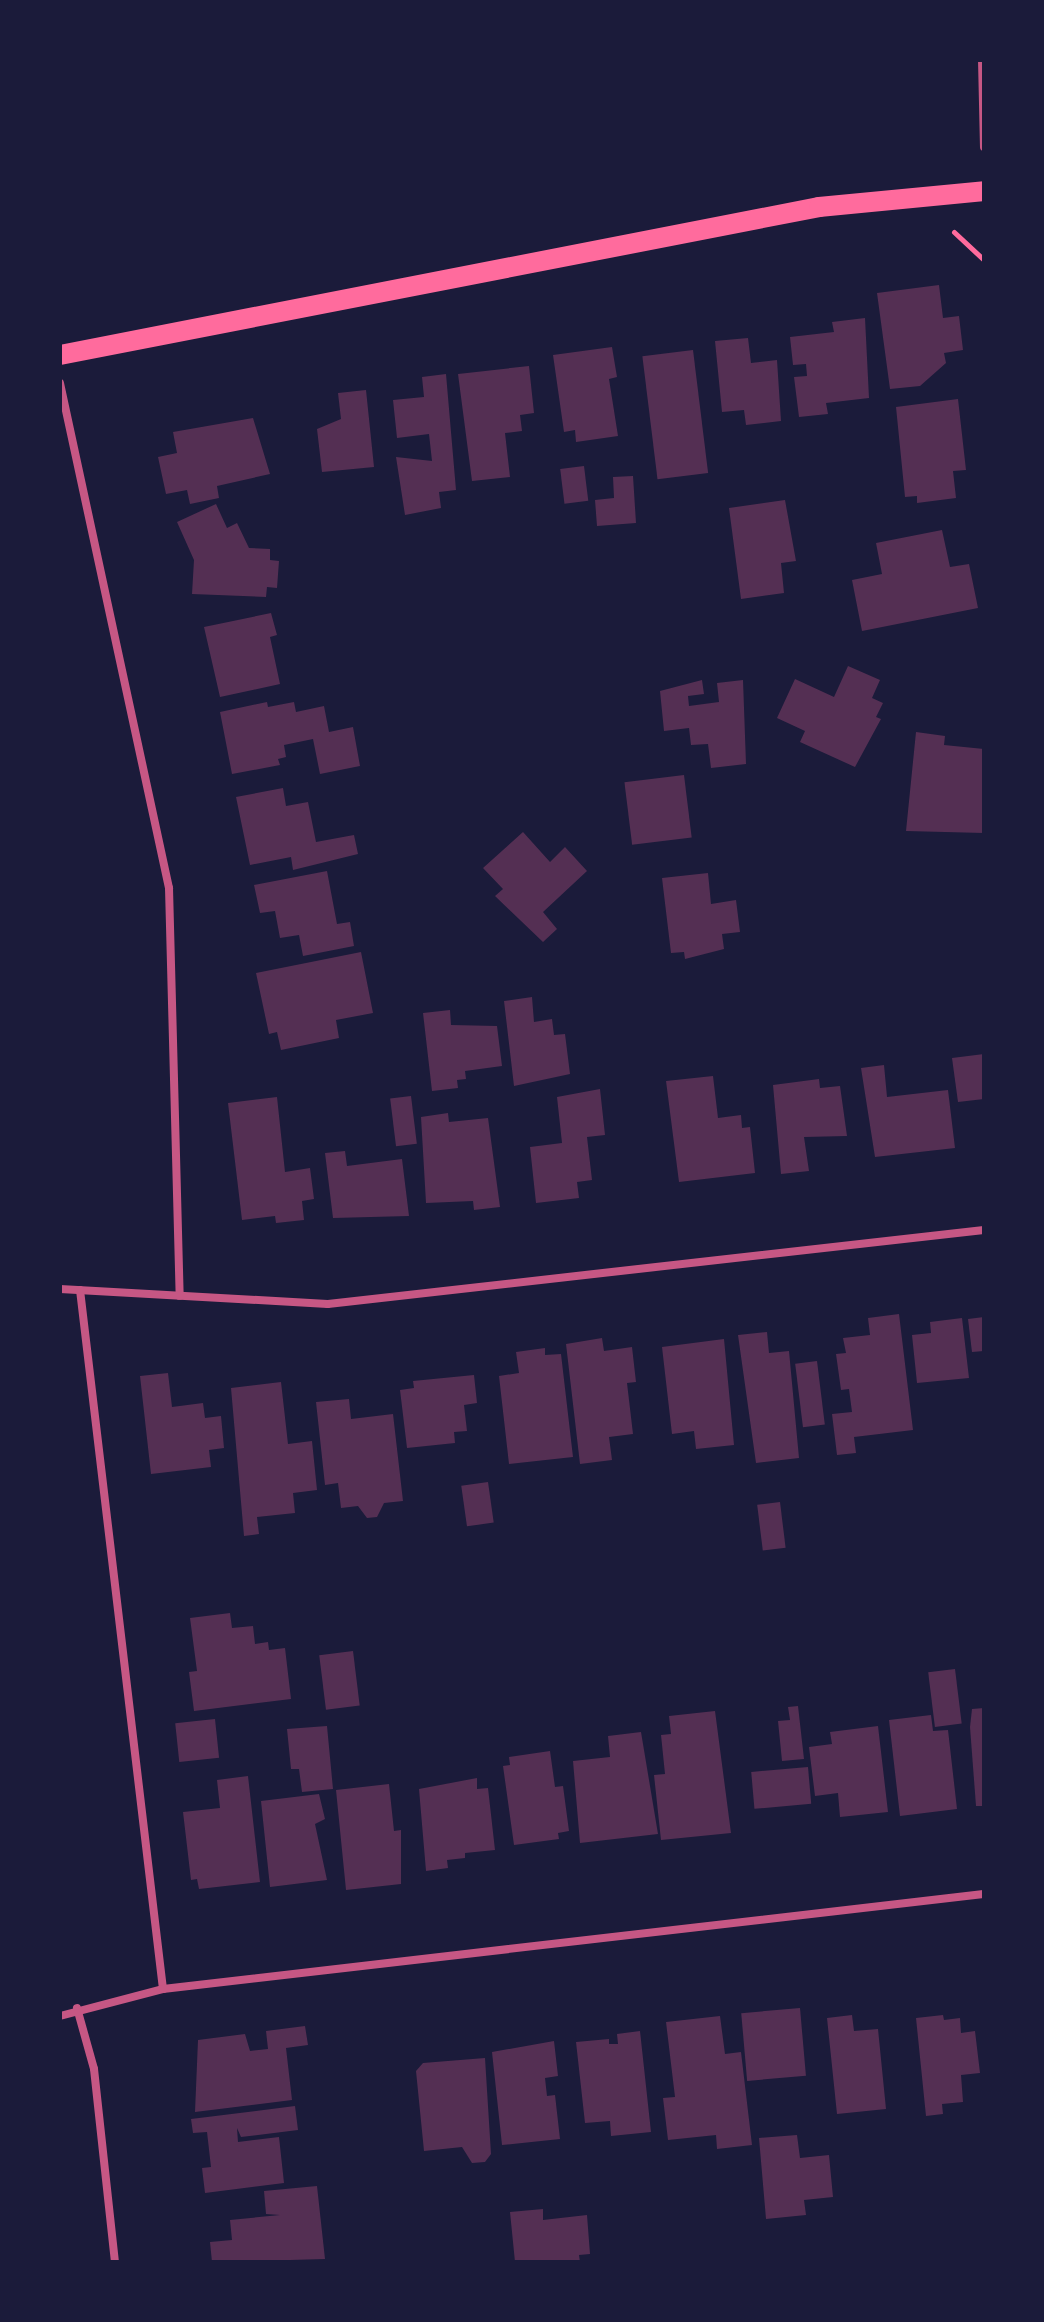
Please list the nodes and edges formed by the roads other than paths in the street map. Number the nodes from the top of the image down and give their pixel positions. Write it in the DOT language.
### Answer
graph roads {
  1 [pos="982,60"];
  2 [pos="984,147"];
  3 [pos="984,191"];
  4 [pos="60,355"];
  5 [pos="60,383"];
  6 [pos="984,1230"];
  7 [pos="60,1289"];
  8 [pos="80,1290"];
  9 [pos="180,1296"];
  10 [pos="984,1894"];
  11 [pos="163,1989"];
  12 [pos="77,2008"];
  13 [pos="60,2016"];
  14 [pos="115,2262"];
  1 -- 2 [label="street"];
  3 -- 4 [label="main road"];
  5 -- 9 [label="street"];
  6 -- 9 [label="street"];
  7 -- 8 [label="street"];
  8 -- 9 [label="street"];
  8 -- 11 [label="street"];
  10 -- 11 [label="street"];
  11 -- 12 [label="street"];
  12 -- 13 [label="street"];
  12 -- 14 [label="street"];
}
